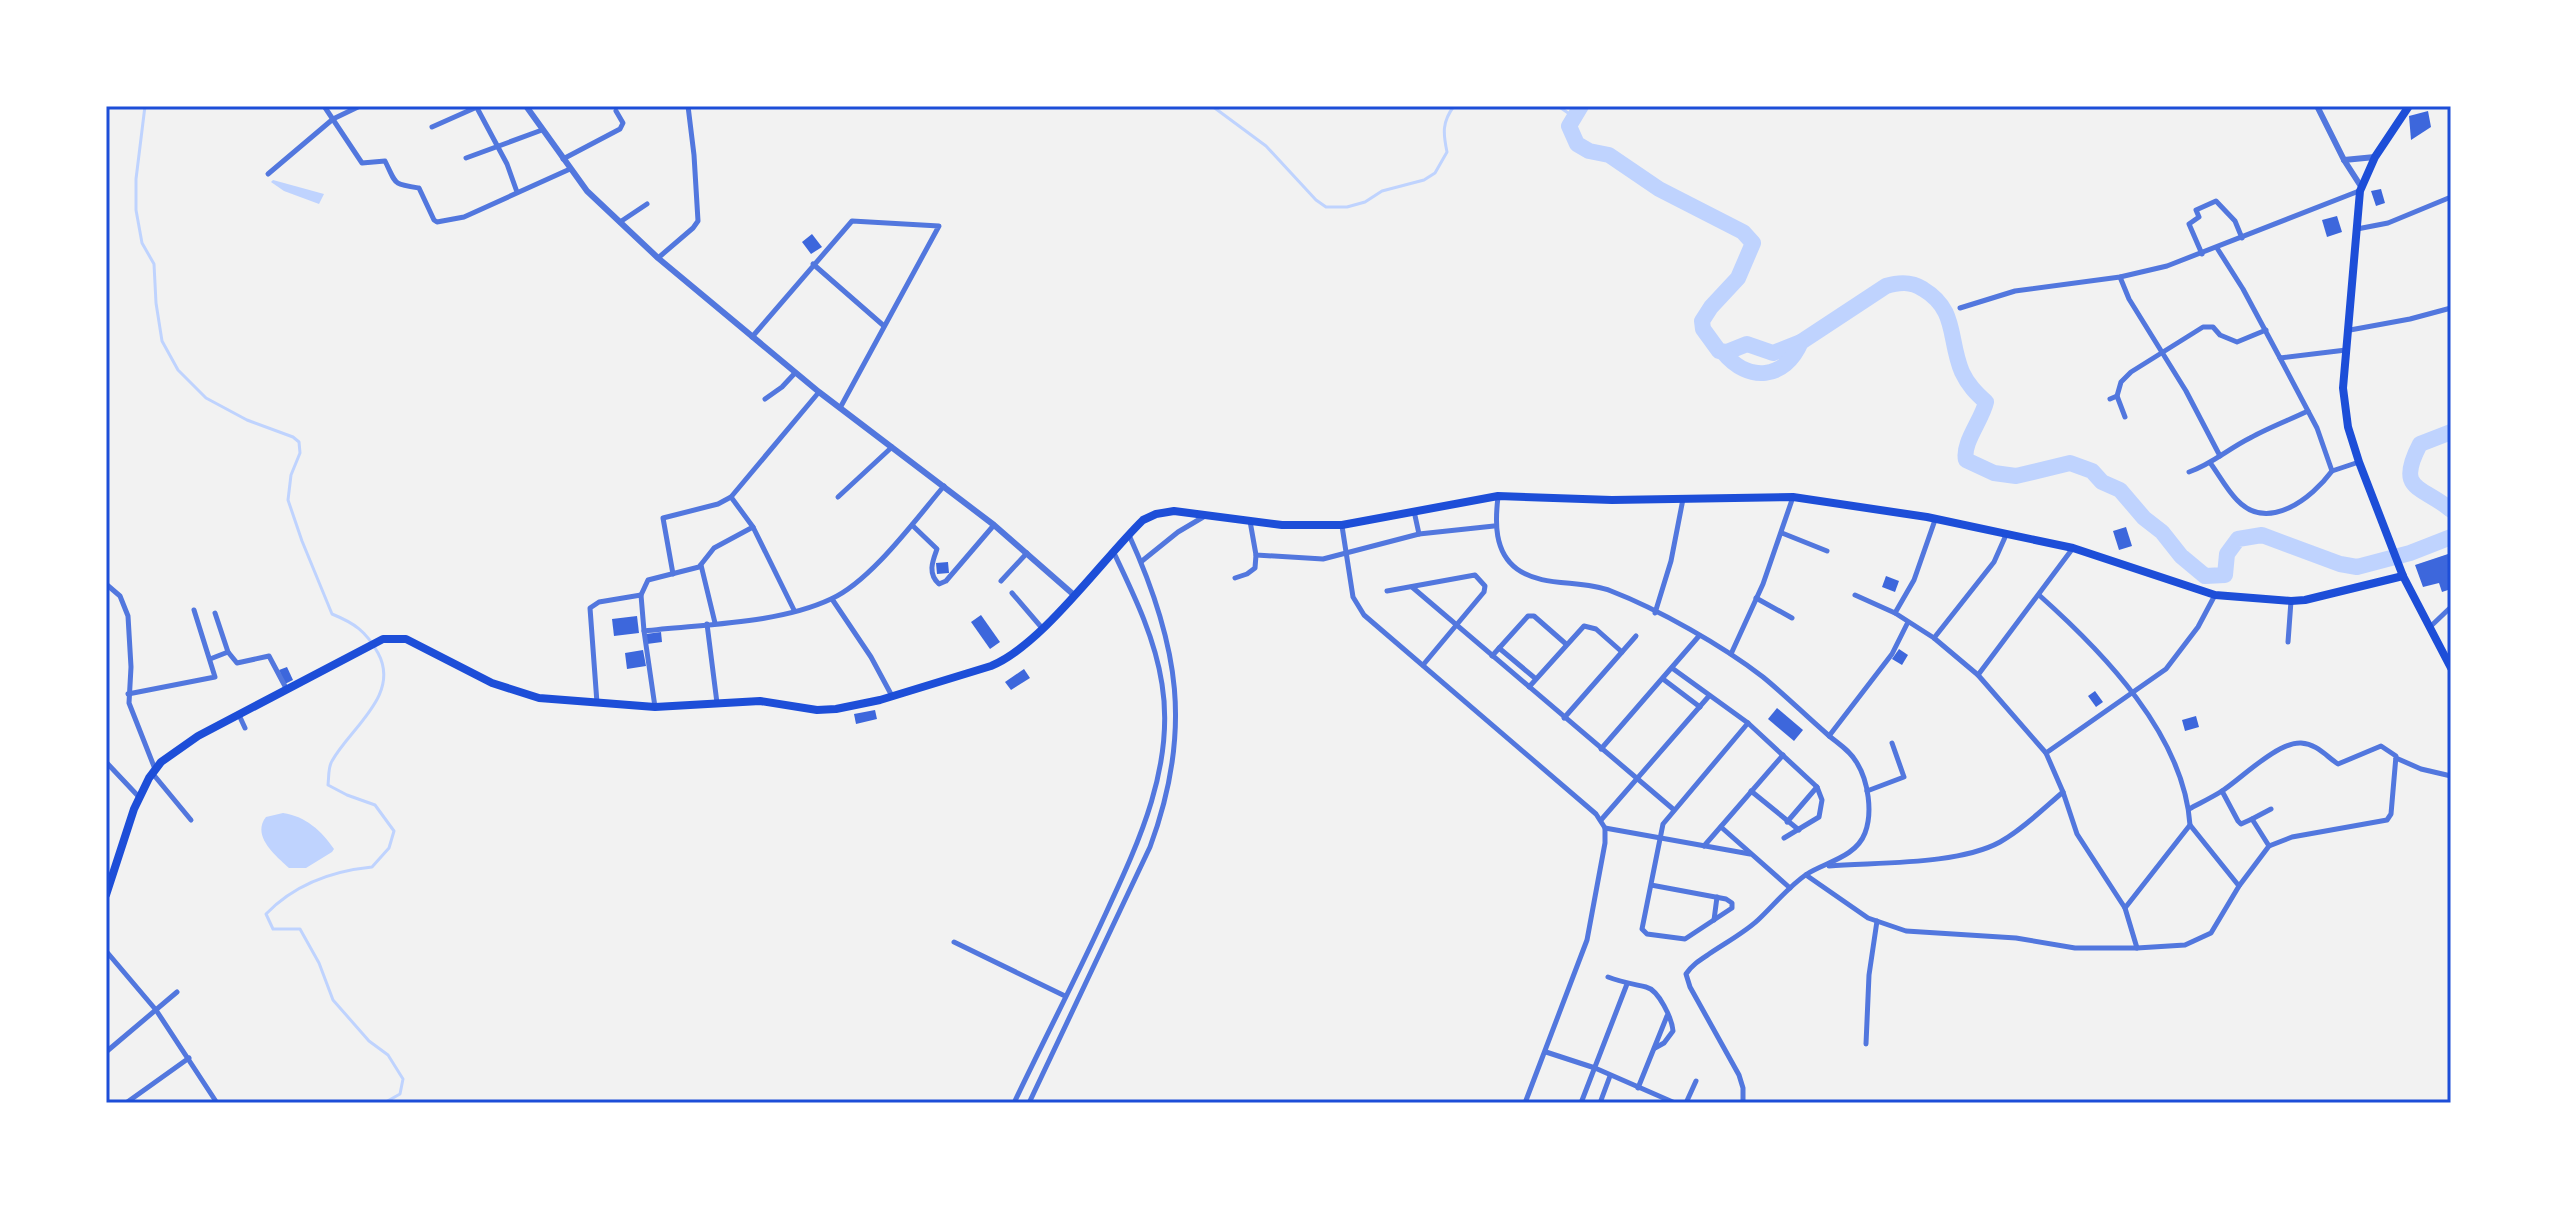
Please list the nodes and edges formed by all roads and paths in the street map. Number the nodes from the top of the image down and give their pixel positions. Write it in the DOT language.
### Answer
graph roads {
  1 [pos="324,106"];
  2 [pos="360,106"];
  3 [pos="526,106"];
  4 [pos="688,106"];
  5 [pos="2317,106"];
  6 [pos="2409,106"];
  7 [pos="476,107"];
  8 [pos="616,111"];
  9 [pos="333,119"];
  10 [pos="432,127"];
  11 [pos="542,130"];
  12 [pos="498,148"];
  13 [pos="2375,157"];
  14 [pos="466,158"];
  15 [pos="563,159"];
  16 [pos="2344,160"];
  17 [pos="570,169"];
  18 [pos="268,174"];
  19 [pos="2361,190"];
  20 [pos="517,192"];
  21 [pos="2451,197"];
  22 [pos="647,204"];
  23 [pos="619,223"];
  24 [pos="2356,229"];
  25 [pos="2242,238"];
  26 [pos="2217,248"];
  27 [pos="2202,254"];
  28 [pos="658,258"];
  29 [pos="813,264"];
  30 [pos="2120,277"];
  31 [pos="1960,308"];
  32 [pos="2451,308"];
  33 [pos="884,326"];
  34 [pos="2266,330"];
  35 [pos="2350,330"];
  36 [pos="752,337"];
  37 [pos="2346,350"];
  38 [pos="2162,351"];
  39 [pos="2280,358"];
  40 [pos="795,373"];
  41 [pos="819,392"];
  42 [pos="2117,396"];
  43 [pos="765,399"];
  44 [pos="2110,399"];
  45 [pos="840,408"];
  46 [pos="2308,411"];
  47 [pos="2125,417"];
  48 [pos="892,446"];
  49 [pos="2220,456"];
  50 [pos="2359,462"];
  51 [pos="2211,464"];
  52 [pos="2332,471"];
  53 [pos="2189,472"];
  54 [pos="944,486"];
  55 [pos="1498,496"];
  56 [pos="731,497"];
  57 [pos="838,497"];
  58 [pos="1793,497"];
  59 [pos="1683,498"];
  60 [pos="1414,510"];
  61 [pos="1209,513"];
  62 [pos="1935,519"];
  63 [pos="1250,520"];
  64 [pos="912,525"];
  65 [pos="994,525"];
  66 [pos="1342,525"];
  67 [pos="1494,526"];
  68 [pos="753,527"];
  69 [pos="1782,533"];
  70 [pos="1419,534"];
  71 [pos="1129,535"];
  72 [pos="2006,535"];
  73 [pos="2073,548"];
  74 [pos="1114,551"];
  75 [pos="1827,551"];
  76 [pos="1027,553"];
  77 [pos="1346,554"];
  78 [pos="1256,555"];
  79 [pos="1141,562"];
  80 [pos="701,565"];
  81 [pos="673,574"];
  82 [pos="2403,576"];
  83 [pos="1235,578"];
  84 [pos="1001,581"];
  85 [pos="106,584"];
  86 [pos="1412,587"];
  87 [pos="1387,591"];
  88 [pos="1012,593"];
  89 [pos="641,595"];
  90 [pos="1074,595"];
  91 [pos="1855,595"];
  92 [pos="2039,595"];
  93 [pos="2215,595"];
  94 [pos="1756,598"];
  95 [pos="832,599"];
  96 [pos="2291,601"];
  97 [pos="2451,607"];
  98 [pos="194,610"];
  99 [pos="794,610"];
  100 [pos="215,613"];
  101 [pos="1655,613"];
  102 [pos="1895,613"];
  103 [pos="1792,618"];
  104 [pos="715,623"];
  105 [pos="707,624"];
  106 [pos="1907,624"];
  107 [pos="1456,625"];
  108 [pos="2431,626"];
  109 [pos="1042,628"];
  110 [pos="644,631"];
  111 [pos="1636,636"];
  112 [pos="1699,636"];
  113 [pos="1934,638"];
  114 [pos="2288,642"];
  115 [pos="1566,644"];
  116 [pos="1499,648"];
  117 [pos="228,652"];
  118 [pos="1622,652"];
  119 [pos="1731,654"];
  120 [pos="1492,656"];
  121 [pos="210,659"];
  122 [pos="1423,665"];
  123 [pos="1672,668"];
  124 [pos="2451,668"];
  125 [pos="1978,675"];
  126 [pos="1536,679"];
  127 [pos="1663,679"];
  128 [pos="1529,687"];
  129 [pos="287,690"];
  130 [pos="128,694"];
  131 [pos="2132,694"];
  132 [pos="892,696"];
  133 [pos="1709,696"];
  134 [pos="597,703"];
  135 [pos="717,703"];
  136 [pos="655,707"];
  137 [pos="1700,707"];
  138 [pos="239,715"];
  139 [pos="1564,718"];
  140 [pos="1748,723"];
  141 [pos="245,728"];
  142 [pos="1829,736"];
  143 [pos="1892,743"];
  144 [pos="1601,749"];
  145 [pos="2046,753"];
  146 [pos="1783,755"];
  147 [pos="2396,758"];
  148 [pos="106,762"];
  149 [pos="154,771"];
  150 [pos="2451,776"];
  151 [pos="1636,779"];
  152 [pos="1817,787"];
  153 [pos="1751,791"];
  154 [pos="1867,791"];
  155 [pos="2222,791"];
  156 [pos="2063,792"];
  157 [pos="139,798"];
  158 [pos="1673,809"];
  159 [pos="2189,809"];
  160 [pos="2271,809"];
  161 [pos="2252,819"];
  162 [pos="191,820"];
  163 [pos="1601,820"];
  164 [pos="1787,822"];
  165 [pos="2190,825"];
  166 [pos="1721,827"];
  167 [pos="1605,828"];
  168 [pos="1799,830"];
  169 [pos="1659,838"];
  170 [pos="1784,838"];
  171 [pos="1704,846"];
  172 [pos="2269,846"];
  173 [pos="1750,854"];
  174 [pos="1822,866"];
  175 [pos="1806,875"];
  176 [pos="1651,885"];
  177 [pos="2239,886"];
  178 [pos="1790,888"];
  179 [pos="106,895"];
  180 [pos="1717,897"];
  181 [pos="2125,908"];
  182 [pos="1714,920"];
  183 [pos="1877,921"];
  184 [pos="954,942"];
  185 [pos="2137,948"];
  186 [pos="106,951"];
  187 [pos="1608,977"];
  188 [pos="1627,984"];
  189 [pos="177,992"];
  190 [pos="1065,996"];
  191 [pos="156,1010"];
  192 [pos="1866,1044"];
  193 [pos="106,1052"];
  194 [pos="1546,1052"];
  195 [pos="189,1058"];
  196 [pos="1595,1068"];
  197 [pos="1610,1076"];
  198 [pos="1696,1081"];
  199 [pos="1638,1088"];
  200 [pos="126,1103"];
  201 [pos="217,1103"];
  202 [pos="1014,1103"];
  203 [pos="1029,1103"];
  204 [pos="1525,1103"];
  205 [pos="1581,1103"];
  206 [pos="1600,1103"];
  207 [pos="1675,1103"];
  208 [pos="1686,1103"];
  209 [pos="1743,1103"];
  1 -- 9 [label="street"];
  2 -- 9 [label="street"];
  3 -- 11 [label="street"];
  4 -- 28 [label="street"];
  5 -- 16 [label="street"];
  6 -- 13 [label="main road"];
  7 -- 10 [label="street"];
  7 -- 12 [label="street"];
  8 -- 15 [label="street"];
  9 -- 18 [label="street"];
  9 -- 20 [label="street"];
  11 -- 12 [label="street"];
  11 -- 15 [label="street"];
  12 -- 14 [label="street"];
  12 -- 20 [label="street"];
  13 -- 16 [label="street"];
  13 -- 19 [label="main road"];
  15 -- 17 [label="street"];
  16 -- 19 [label="street"];
  17 -- 20 [label="street"];
  17 -- 23 [label="street"];
  19 -- 24 [label="main road"];
  19 -- 25 [label="street"];
  21 -- 24 [label="street"];
  22 -- 23 [label="street"];
  23 -- 28 [label="street"];
  24 -- 35 [label="main road"];
  25 -- 26 [label="street"];
  25 -- 27 [label="street"];
  26 -- 27 [label="street"];
  26 -- 34 [label="street"];
  27 -- 30 [label="street"];
  28 -- 36 [label="street"];
  29 -- 33 [label="street"];
  29 -- 33 [label="street"];
  29 -- 36 [label="street"];
  30 -- 31 [label="street"];
  30 -- 38 [label="street"];
  32 -- 35 [label="street"];
  33 -- 45 [label="street"];
  34 -- 38 [label="street"];
  34 -- 39 [label="street"];
  35 -- 37 [label="main road"];
  36 -- 40 [label="street"];
  37 -- 39 [label="street"];
  37 -- 50 [label="main road"];
  38 -- 42 [label="street"];
  38 -- 49 [label="street"];
  39 -- 46 [label="street"];
  40 -- 41 [label="street"];
  40 -- 43 [label="street"];
  41 -- 45 [label="street"];
  41 -- 56 [label="street"];
  42 -- 44 [label="street"];
  42 -- 47 [label="street"];
  45 -- 48 [label="street"];
  46 -- 49 [label="street"];
  46 -- 52 [label="street"];
  48 -- 54 [label="street"];
  48 -- 57 [label="street"];
  49 -- 51 [label="street"];
  50 -- 52 [label="street"];
  50 -- 82 [label="main road"];
  51 -- 52 [label="street"];
  51 -- 53 [label="street"];
  54 -- 64 [label="street"];
  54 -- 65 [label="street"];
  55 -- 59 [label="main road"];
  55 -- 60 [label="main road"];
  55 -- 67 [label="street"];
  56 -- 68 [label="street"];
  56 -- 81 [label="street"];
  58 -- 59 [label="main road"];
  58 -- 62 [label="main road"];
  58 -- 69 [label="street"];
  59 -- 101 [label="street"];
  60 -- 66 [label="main road"];
  60 -- 70 [label="street"];
  61 -- 63 [label="main road"];
  61 -- 71 [label="main road"];
  61 -- 79 [label="street"];
  62 -- 72 [label="main road"];
  62 -- 102 [label="street"];
  63 -- 66 [label="main road"];
  63 -- 78 [label="street"];
  64 -- 65 [label="street"];
  64 -- 95 [label="street"];
  65 -- 76 [label="street"];
  66 -- 77 [label="street"];
  67 -- 70 [label="street"];
  67 -- 101 [label="street"];
  68 -- 80 [label="street"];
  68 -- 99 [label="street"];
  69 -- 75 [label="street"];
  69 -- 94 [label="street"];
  70 -- 77 [label="street"];
  71 -- 74 [label="main road"];
  71 -- 79 [label="street"];
  72 -- 73 [label="main road"];
  72 -- 113 [label="street"];
  73 -- 92 [label="street"];
  73 -- 93 [label="main road"];
  74 -- 90 [label="main road"];
  74 -- 190 [label="street"];
  76 -- 84 [label="street"];
  76 -- 90 [label="street"];
  77 -- 78 [label="street"];
  77 -- 122 [label="street"];
  78 -- 83 [label="street"];
  79 -- 203 [label="street"];
  80 -- 81 [label="street"];
  80 -- 104 [label="street"];
  81 -- 89 [label="street"];
  82 -- 96 [label="main road"];
  82 -- 108 [label="main road"];
  85 -- 130 [label="street"];
  86 -- 87 [label="street"];
  86 -- 107 [label="street"];
  86 -- 107 [label="street"];
  88 -- 109 [label="street"];
  89 -- 110 [label="street"];
  89 -- 134 [label="street"];
  90 -- 109 [label="main road"];
  91 -- 102 [label="street"];
  92 -- 125 [label="street"];
  92 -- 131 [label="street"];
  93 -- 96 [label="main road"];
  93 -- 131 [label="street"];
  94 -- 103 [label="street"];
  94 -- 119 [label="street"];
  95 -- 99 [label="street"];
  95 -- 132 [label="street"];
  96 -- 114 [label="street"];
  97 -- 108 [label="street"];
  98 -- 121 [label="street"];
  99 -- 104 [label="street"];
  100 -- 117 [label="street"];
  101 -- 112 [label="street"];
  102 -- 106 [label="street"];
  104 -- 105 [label="street"];
  105 -- 110 [label="street"];
  105 -- 135 [label="street"];
  106 -- 113 [label="street"];
  106 -- 142 [label="street"];
  107 -- 120 [label="street"];
  107 -- 122 [label="street"];
  108 -- 124 [label="main road"];
  109 -- 132 [label="main road"];
  110 -- 136 [label="street"];
  111 -- 118 [label="street"];
  112 -- 119 [label="street"];
  112 -- 123 [label="street"];
  113 -- 125 [label="street"];
  115 -- 116 [label="street"];
  115 -- 118 [label="street"];
  115 -- 126 [label="street"];
  116 -- 120 [label="street"];
  116 -- 126 [label="street"];
  117 -- 121 [label="street"];
  117 -- 129 [label="street"];
  118 -- 139 [label="street"];
  119 -- 142 [label="street"];
  120 -- 128 [label="street"];
  121 -- 130 [label="street"];
  122 -- 163 [label="street"];
  123 -- 127 [label="street"];
  123 -- 133 [label="street"];
  125 -- 145 [label="street"];
  126 -- 128 [label="street"];
  127 -- 137 [label="street"];
  127 -- 144 [label="street"];
  128 -- 139 [label="street"];
  129 -- 134 [label="main road"];
  129 -- 138 [label="main road"];
  130 -- 149 [label="street"];
  131 -- 145 [label="street"];
  131 -- 159 [label="street"];
  132 -- 135 [label="main road"];
  133 -- 137 [label="street"];
  133 -- 140 [label="street"];
  134 -- 136 [label="main road"];
  135 -- 136 [label="main road"];
  137 -- 151 [label="street"];
  138 -- 141 [label="street"];
  138 -- 149 [label="main road"];
  139 -- 144 [label="street"];
  140 -- 146 [label="street"];
  140 -- 158 [label="street"];
  142 -- 154 [label="street"];
  143 -- 154 [label="street"];
  144 -- 151 [label="street"];
  145 -- 156 [label="street"];
  146 -- 152 [label="street"];
  146 -- 153 [label="street"];
  147 -- 150 [label="street"];
  147 -- 155 [label="street"];
  147 -- 172 [label="street"];
  148 -- 157 [label="street"];
  149 -- 157 [label="main road"];
  149 -- 162 [label="street"];
  151 -- 158 [label="street"];
  151 -- 163 [label="street"];
  152 -- 164 [label="street"];
  152 -- 168 [label="street"];
  153 -- 164 [label="street"];
  153 -- 166 [label="street"];
  154 -- 174 [label="street"];
  155 -- 159 [label="street"];
  155 -- 161 [label="street"];
  156 -- 174 [label="street"];
  156 -- 181 [label="street"];
  157 -- 179 [label="main road"];
  158 -- 169 [label="street"];
  159 -- 165 [label="street"];
  160 -- 161 [label="street"];
  161 -- 172 [label="street"];
  163 -- 167 [label="street"];
  164 -- 168 [label="street"];
  165 -- 177 [label="street"];
  165 -- 181 [label="street"];
  166 -- 171 [label="street"];
  166 -- 173 [label="street"];
  167 -- 169 [label="street"];
  167 -- 194 [label="street"];
  168 -- 170 [label="street"];
  169 -- 171 [label="street"];
  169 -- 176 [label="street"];
  171 -- 173 [label="street"];
  172 -- 177 [label="street"];
  173 -- 178 [label="street"];
  174 -- 175 [label="street"];
  175 -- 178 [label="street"];
  175 -- 183 [label="street"];
  176 -- 180 [label="street"];
  176 -- 182 [label="street"];
  177 -- 185 [label="street"];
  178 -- 209 [label="street"];
  180 -- 182 [label="street"];
  180 -- 182 [label="street"];
  181 -- 185 [label="street"];
  183 -- 185 [label="street"];
  183 -- 192 [label="street"];
  184 -- 190 [label="street"];
  186 -- 191 [label="street"];
  187 -- 188 [label="street"];
  188 -- 196 [label="street"];
  188 -- 199 [label="street"];
  189 -- 191 [label="street"];
  190 -- 202 [label="street"];
  191 -- 193 [label="street"];
  191 -- 195 [label="street"];
  194 -- 196 [label="street"];
  194 -- 204 [label="street"];
  195 -- 200 [label="street"];
  195 -- 201 [label="street"];
  196 -- 197 [label="street"];
  196 -- 205 [label="street"];
  197 -- 199 [label="street"];
  197 -- 206 [label="street"];
  198 -- 208 [label="street"];
  199 -- 207 [label="street"];
}
